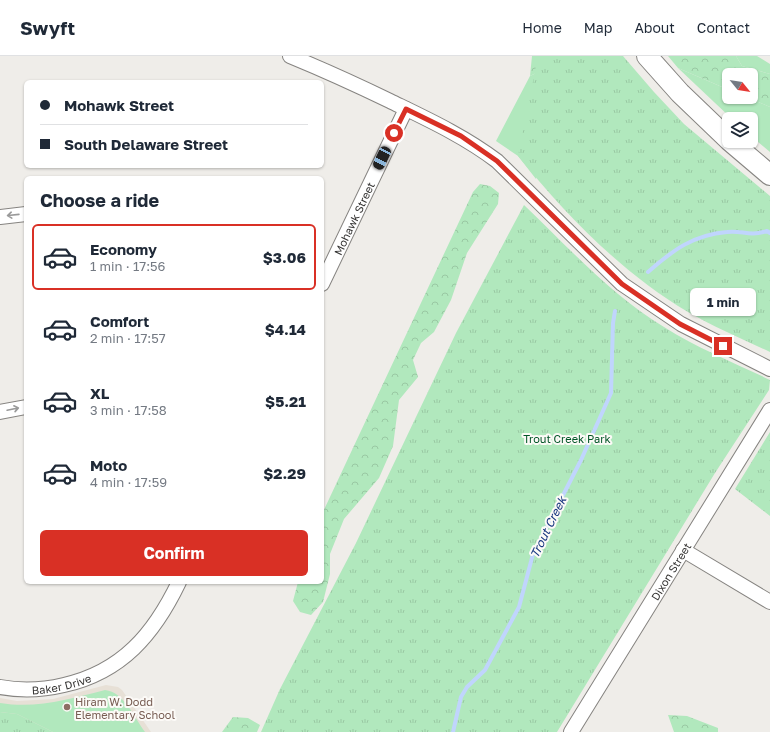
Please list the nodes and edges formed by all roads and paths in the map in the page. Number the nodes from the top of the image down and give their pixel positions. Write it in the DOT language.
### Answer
graph roads {
  1 [pos="290,56"];
  2 [pos="646,56"];
  3 [pos="406,109"];
  4 [pos="722,132"];
  5 [pos="739,148"];
  6 [pos="770,175"];
  7 [pos="24,214"];
  8 [pos="0,217"];
  9 [pos="324,280"];
  10 [pos="770,369"];
  11 [pos="24,407"];
  12 [pos="770,410"];
  13 [pos="0,412"];
  14 [pos="683,550"];
  15 [pos="179,584"];
  16 [pos="770,602"];
  17 [pos="0,687"];
  18 [pos="571,732"];
  1 -- 3 [label="street"];
  2 -- 4 [label="main road"];
  3 -- 9 [label="street, Mohawk Street"];
  3 -- 10 [label="street"];
  5 -- 6 [label="main road"];
  7 -- 8 [label="street, one-way"];
  13 -- 11 [label="street, one-way"];
  12 -- 14 [label="street, Dixon Street"];
  14 -- 16 [label="street"];
  14 -- 18 [label="street, Dixon Street"];
  15 -- 17 [label="street, Baker Drive"];
}
